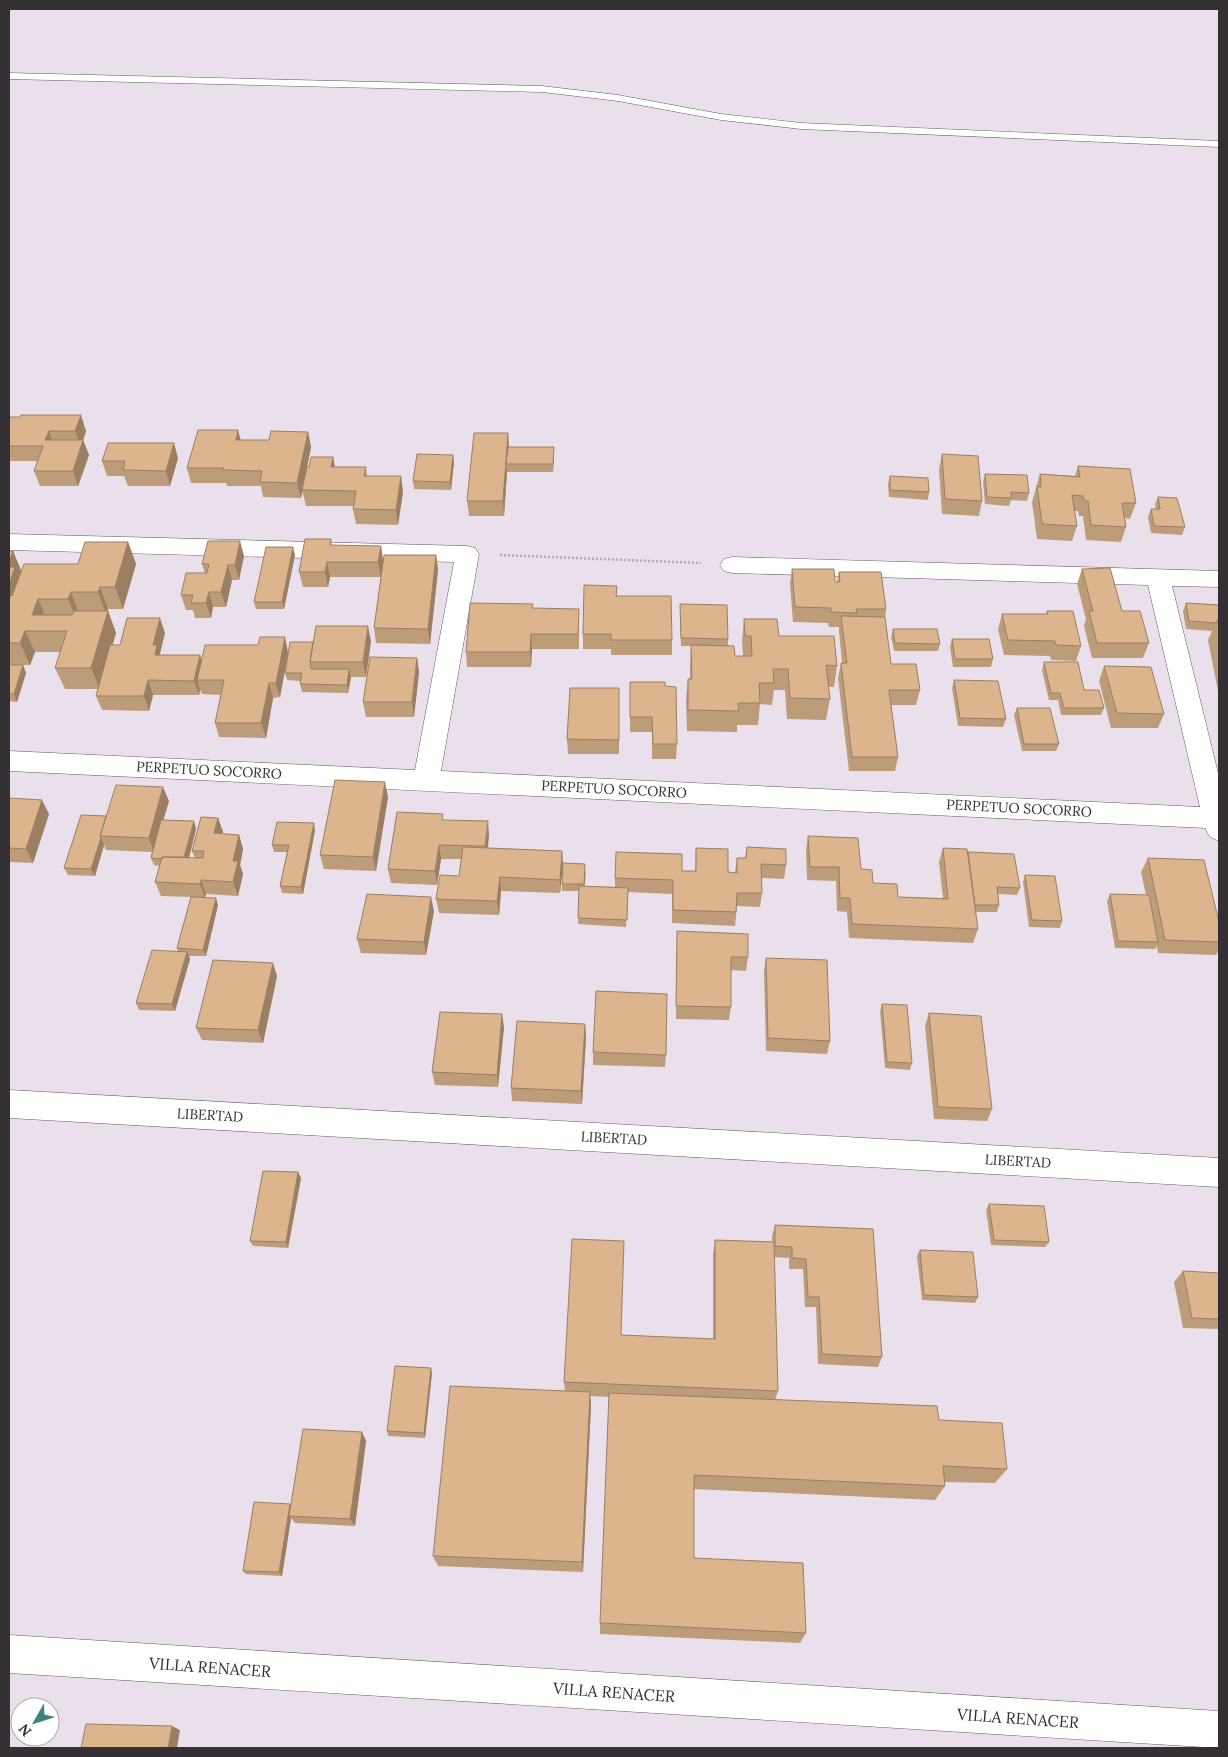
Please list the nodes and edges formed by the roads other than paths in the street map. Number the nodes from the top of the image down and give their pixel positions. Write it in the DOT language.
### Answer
graph roads {
  1 [pos="9,76"];
  2 [pos="1219,144"];
  3 [pos="9,542"];
  4 [pos="732,565"];
  5 [pos="1158,577"];
  6 [pos="1219,579"];
  7 [pos="9,761"];
  8 [pos="426,780"];
  9 [pos="1218,822"];
  10 [pos="9,1104"];
  11 [pos="1219,1173"];
  12 [pos="9,1654"];
  13 [pos="1219,1730"];
  1 -- 2 [label="lane"];
  3 -- 8 [label="street"];
  4 -- 5 [label="street"];
  5 -- 6 [label="street"];
  5 -- 9 [label="street"];
  7 -- 8 [label="street, PERPETUO SOCORRO"];
  8 -- 9 [label="street, PERPETUO SOCORRO"];
  10 -- 11 [label="street, LIBERTAD"];
  12 -- 13 [label="street, VILLA RENACER"];
}
